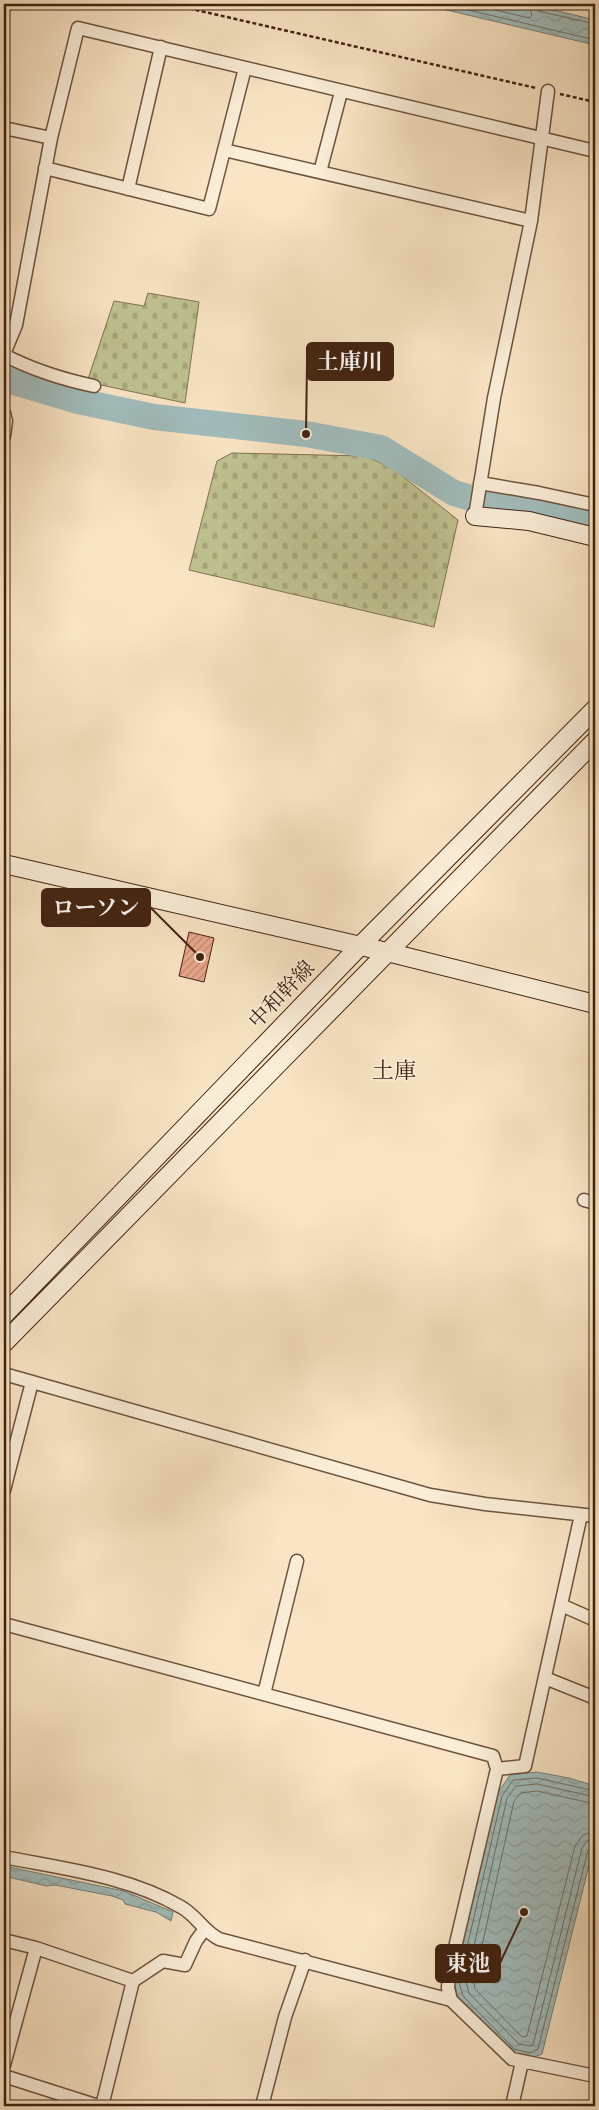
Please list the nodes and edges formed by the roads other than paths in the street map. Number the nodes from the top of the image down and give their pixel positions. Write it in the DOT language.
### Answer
graph roads {
  1 [pos="160,47"];
  2 [pos="245,68"];
  3 [pos="548,90"];
  4 [pos="341,92"];
  5 [pos="4,128"];
  6 [pos="50,138"];
  7 [pos="540,138"];
  8 [pos="224,150"];
  9 [pos="595,151"];
  10 [pos="45,168"];
  11 [pos="320,172"];
  12 [pos="128,189"];
  13 [pos="531,221"];
  14 [pos="4,354"];
  15 [pos="94,386"];
  16 [pos="4,413"];
  17 [pos="4,436"];
  18 [pos="480,483"];
  19 [pos="595,506"];
  20 [pos="475,516"];
  21 [pos="595,537"];
  22 [pos="595,709"];
  23 [pos="595,741"];
  24 [pos="4,864"];
  25 [pos="360,946"];
  26 [pos="387,952"];
  27 [pos="595,1004"];
  28 [pos="4,1315"];
  29 [pos="4,1343"];
  30 [pos="4,1374"];
  31 [pos="32,1382"];
  32 [pos="4,1490"];
  33 [pos="581,1515"];
  34 [pos="595,1516"];
  35 [pos="297,1561"];
  36 [pos="561,1605"];
  37 [pos="595,1620"];
  38 [pos="4,1624"];
  39 [pos="545,1678"];
  40 [pos="264,1694"];
  41 [pos="595,1698"];
  42 [pos="497,1769"];
  43 [pos="4,1857"];
  44 [pos="204,1930"];
  45 [pos="4,1940"];
  46 [pos="36,1948"];
  47 [pos="305,1960"];
  48 [pos="133,1981"];
  49 [pos="451,2000"];
  50 [pos="522,2062"];
  51 [pos="4,2065"];
  52 [pos="4,2076"];
  53 [pos="595,2076"];
  54 [pos="98,2106"];
  55 [pos="102,2106"];
  56 [pos="267,2106"];
  57 [pos="512,2106"];
  1 -- 2 [label="street"];
  1 -- 6 [label="street"];
  1 -- 12 [label="street"];
  2 -- 4 [label="street"];
  2 -- 8 [label="street"];
  3 -- 7 [label="street"];
  4 -- 7 [label="street"];
  4 -- 11 [label="street"];
  5 -- 6 [label="street"];
  6 -- 10 [label="street"];
  7 -- 9 [label="street"];
  7 -- 13 [label="street"];
  8 -- 11 [label="street"];
  8 -- 12 [label="street"];
  10 -- 12 [label="street"];
  10 -- 14 [label="street"];
  11 -- 13 [label="street"];
  13 -- 18 [label="street"];
  14 -- 15 [label="street"];
  16 -- 17 [label="street"];
  18 -- 19 [label="street"];
  18 -- 20 [label="street"];
  20 -- 21 [label="main road"];
  22 -- 25 [label="main road, 中和幹線"];
  23 -- 26 [label="main road"];
  24 -- 25 [label="main road"];
  25 -- 26 [label="main road"];
  25 -- 28 [label="main road, 中和幹線"];
  26 -- 27 [label="main road"];
  26 -- 29 [label="main road"];
  30 -- 31 [label="street"];
  31 -- 32 [label="street"];
  31 -- 33 [label="street"];
  33 -- 34 [label="street"];
  33 -- 36 [label="street"];
  35 -- 40 [label="street"];
  36 -- 37 [label="street"];
  36 -- 39 [label="street"];
  38 -- 40 [label="street"];
  39 -- 41 [label="street"];
  39 -- 42 [label="street"];
  40 -- 42 [label="street"];
  42 -- 49 [label="street"];
  43 -- 44 [label="street"];
  44 -- 47 [label="street"];
  44 -- 48 [label="street"];
  45 -- 46 [label="street"];
  46 -- 48 [label="street"];
  46 -- 51 [label="street"];
  47 -- 49 [label="street"];
  47 -- 56 [label="street"];
  48 -- 55 [label="street"];
  49 -- 50 [label="street"];
  50 -- 53 [label="street"];
  50 -- 57 [label="street"];
  52 -- 54 [label="street"];
}
